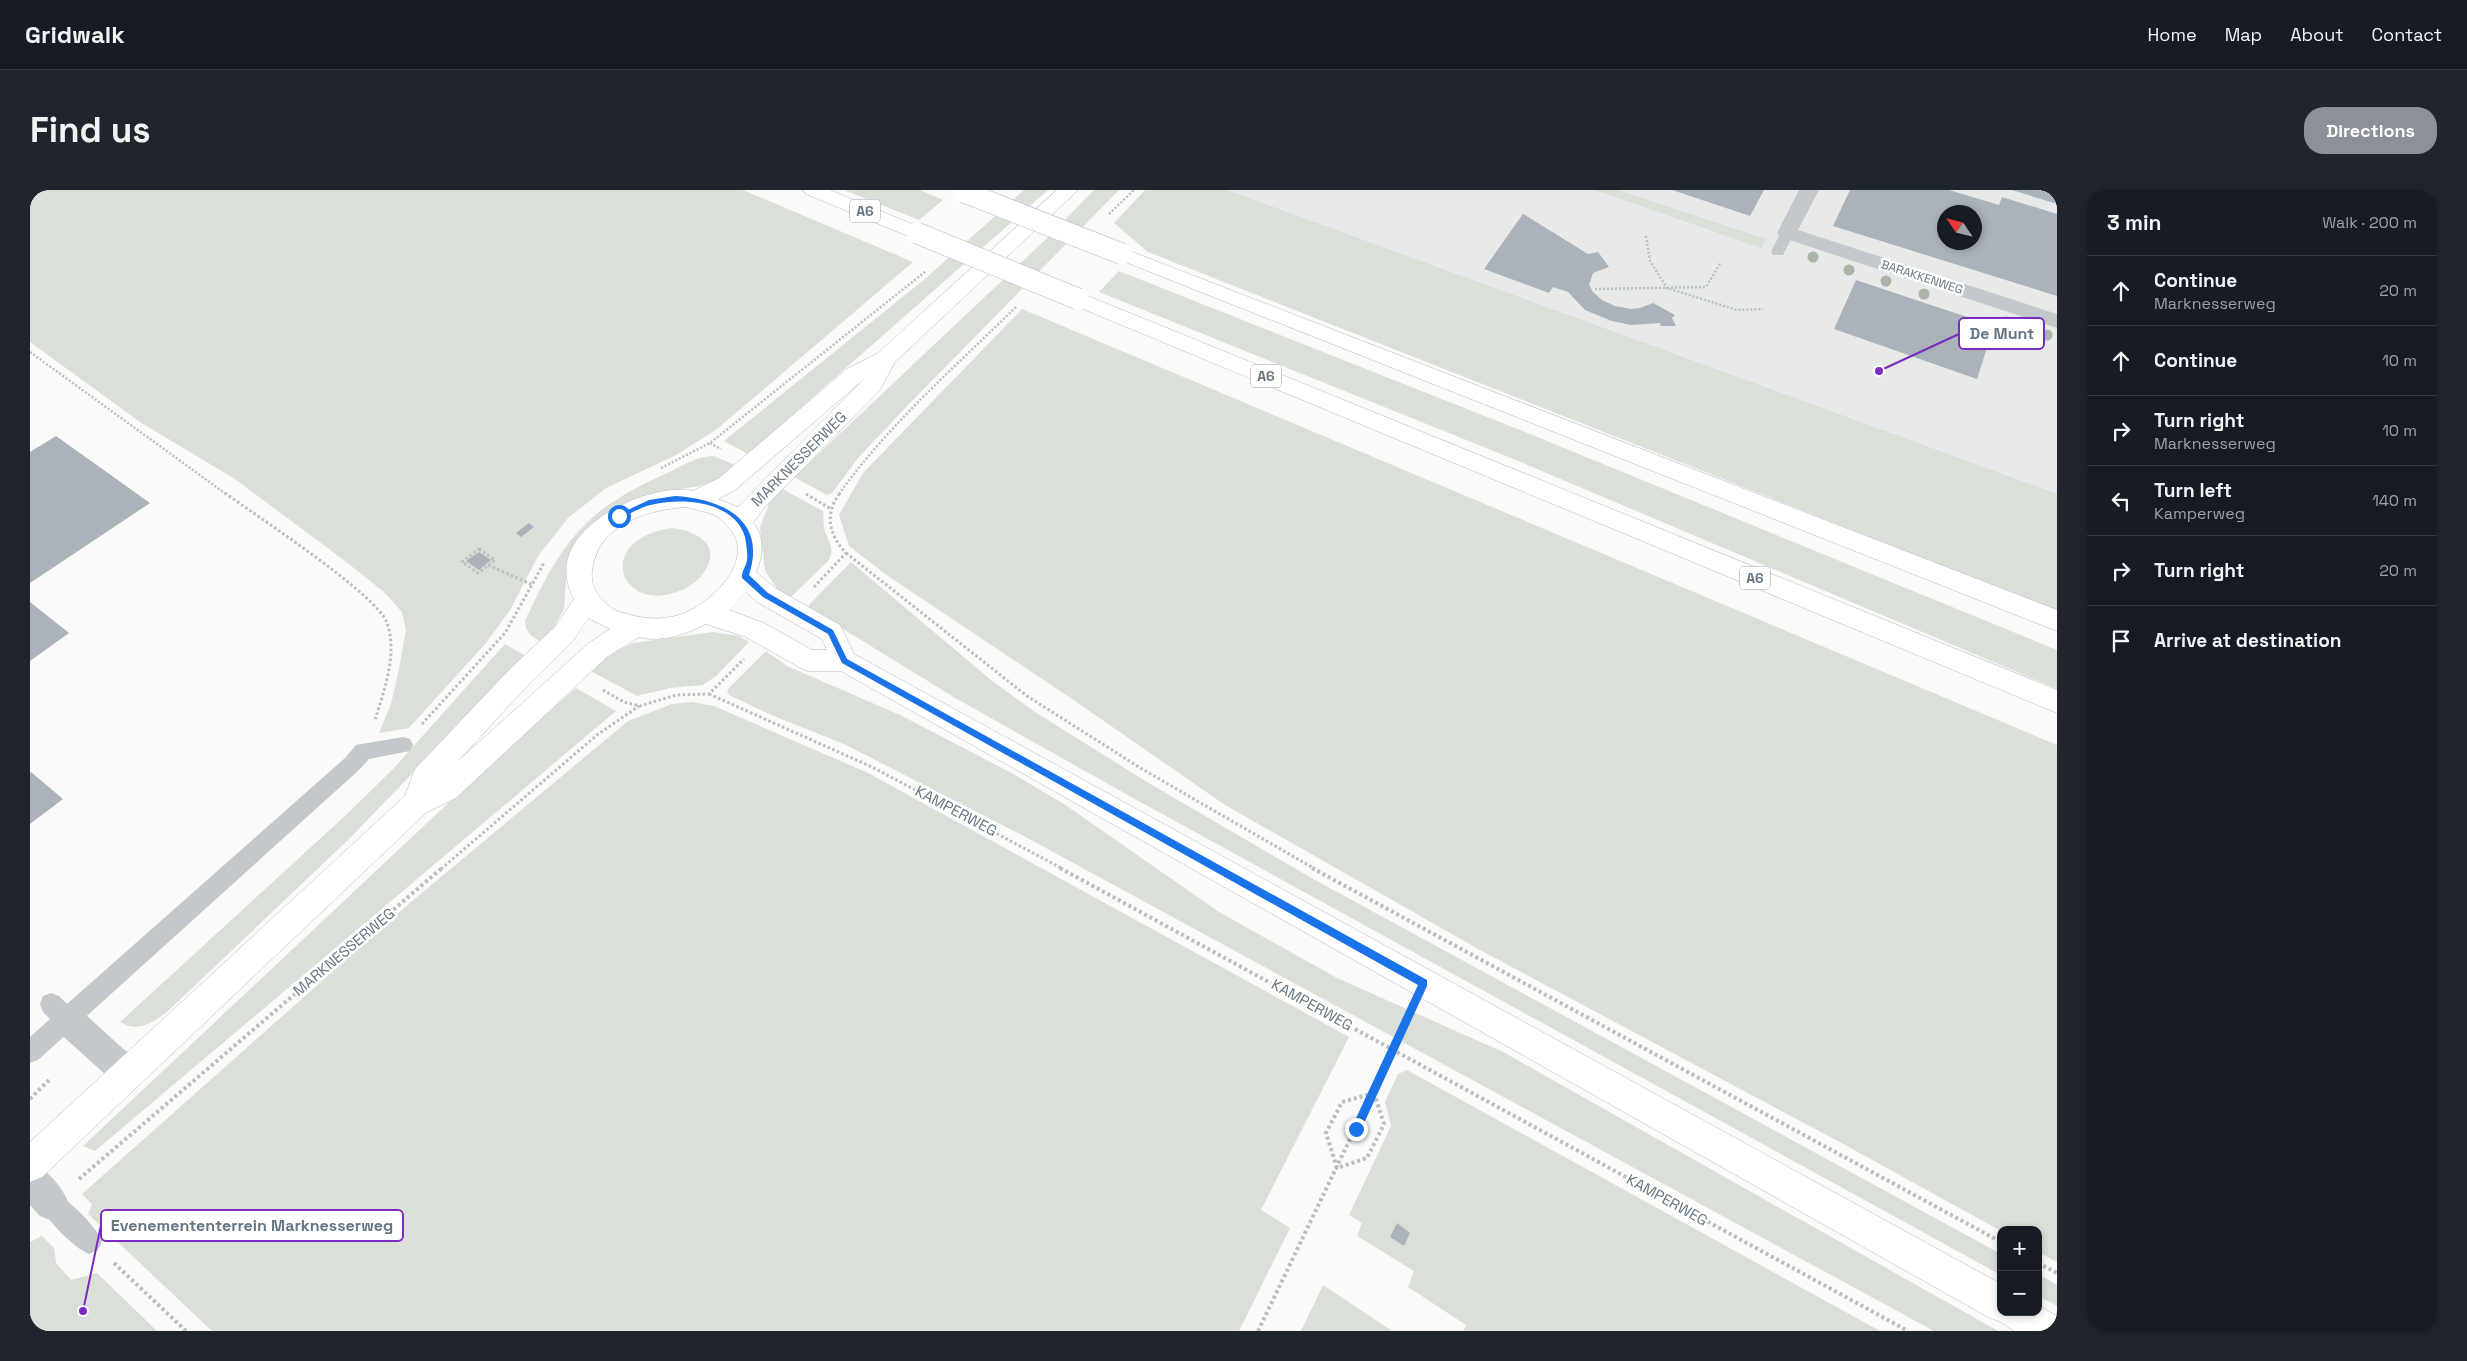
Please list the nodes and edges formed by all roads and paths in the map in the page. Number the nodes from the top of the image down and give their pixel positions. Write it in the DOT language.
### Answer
graph roads {
  1 [pos="813,190"];
  2 [pos="1068,190"];
  3 [pos="1134,190"];
  4 [pos="1809,190"];
  5 [pos="961,191"];
  6 [pos="1106,218"];
  7 [pos="1787,233"];
  8 [pos="1646,236"];
  9 [pos="1778,252"];
  10 [pos="1721,262"];
  11 [pos="1667,288"];
  12 [pos="1594,290"];
  13 [pos="1019,304"];
  14 [pos="1763,309"];
  15 [pos="2057,321"];
  16 [pos="30,352"];
  17 [pos="886,358"];
  18 [pos="805,494"];
  19 [pos="697,500"];
  20 [pos="831,509"];
  21 [pos="740,522"];
  22 [pos="846,553"];
  23 [pos="488,565"];
  24 [pos="745,576"];
  25 [pos="533,585"];
  26 [pos="811,590"];
  27 [pos="586,599"];
  28 [pos="705,614"];
  29 [pos="2057,621"];
  30 [pos="634,627"];
  31 [pos="745,658"];
  32 [pos="844,661"];
  33 [pos="600,688"];
  34 [pos="709,694"];
  35 [pos="2057,702"];
  36 [pos="640,706"];
  37 [pos="403,745"];
  38 [pos="363,751"];
  39 [pos="417,803"];
  40 [pos="1424,983"];
  41 [pos="58,1011"];
  42 [pos="1394,1050"];
  43 [pos="30,1052"];
  44 [pos="128,1074"];
  45 [pos="1374,1093"];
  46 [pos="30,1166"];
  47 [pos="1337,1168"];
  48 [pos="30,1179"];
  49 [pos="52,1204"];
  50 [pos="1997,1240"];
  51 [pos="88,1241"];
  52 [pos="2042,1265"];
  53 [pos="2057,1273"];
  54 [pos="1997,1302"];
  55 [pos="2022,1316"];
  56 [pos="186,1331"];
  57 [pos="1258,1331"];
  58 [pos="1908,1331"];
  59 [pos="2049,1331"];
  1 -- 35 [label="main road, A6, bridge"];
  2 -- 17 [label="main road, MARKNESSERWEG"];
  3 -- 6 [label="path"];
  4 -- 7 [label="street"];
  5 -- 29 [label="main road, bridge"];
  7 -- 9 [label="lane"];
  7 -- 15 [label="street, BARAKKENWEG"];
  8 -- 11 [label="path"];
  10 -- 11 [label="path"];
  11 -- 12 [label="path"];
  11 -- 14 [label="path"];
  13 -- 20 [label="path"];
  16 -- 38 [label="path"];
  17 -- 19 [label="main road, MARKNESSERWEG"];
  17 -- 21 [label="main road, MARKNESSERWEG"];
  18 -- 20 [label="path"];
  19 -- 21 [label="main road"];
  19 -- 27 [label="main road, MARKNESSERWEG"];
  20 -- 22 [label="path"];
  21 -- 24 [label="main road"];
  22 -- 26 [label="path"];
  22 -- 50 [label="path"];
  23 -- 23 [label="path"];
  23 -- 25 [label="path"];
  24 -- 28 [label="main road"];
  24 -- 32 [label="main road"];
  27 -- 30 [label="main road"];
  27 -- 39 [label="main road"];
  28 -- 30 [label="main road"];
  28 -- 32 [label="main road"];
  30 -- 39 [label="main road"];
  31 -- 34 [label="path"];
  32 -- 40 [label="main road"];
  33 -- 36 [label="path"];
  34 -- 36 [label="path, MARKNESSERWEG"];
  34 -- 42 [label="path, KAMPERWEG"];
  36 -- 49 [label="path, MARKNESSERWEG"];
  37 -- 38 [label="lane"];
  38 -- 41 [label="lane"];
  39 -- 44 [label="main road"];
  40 -- 42 [label="path"];
  40 -- 54 [label="main road"];
  41 -- 43 [label="lane"];
  41 -- 44 [label="street"];
  42 -- 45 [label="path"];
  42 -- 58 [label="path, KAMPERWEG"];
  44 -- 46 [label="main road"];
  45 -- 47 [label="path"];
  45 -- 47 [label="path"];
  45 -- 47 [label="path"];
  47 -- 57 [label="path"];
  48 -- 49 [label="street"];
  49 -- 51 [label="lane"];
  51 -- 56 [label="path"];
  52 -- 53 [label="path"];
  55 -- 59 [label="main road"];
}
